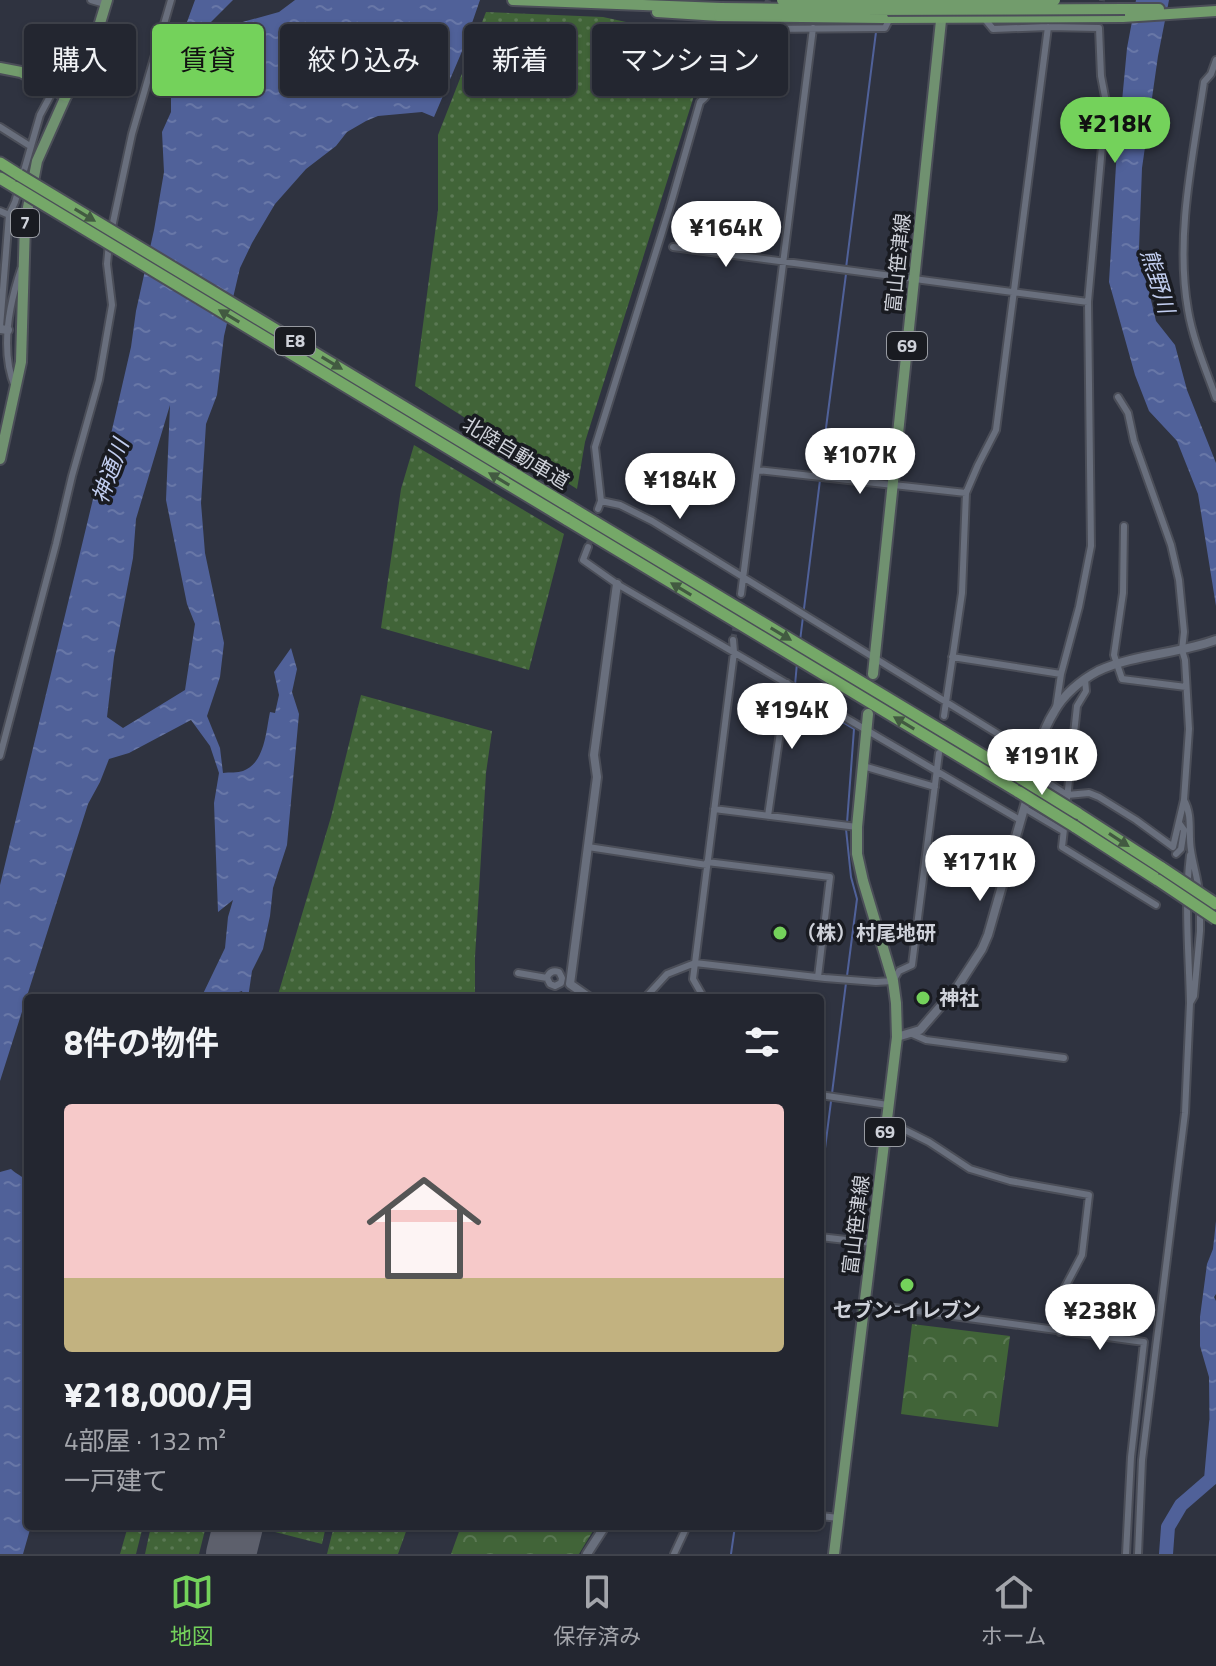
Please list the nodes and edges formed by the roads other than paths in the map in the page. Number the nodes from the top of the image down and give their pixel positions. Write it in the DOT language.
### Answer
graph roads {
  1 [pos="91,0"];
  2 [pos="171,0"];
  3 [pos="513,0"];
  4 [pos="782,0"];
  5 [pos="944,0"];
  6 [pos="1055,0"];
  7 [pos="106,2"];
  8 [pos="616,4"];
  9 [pos="1213,10"];
  10 [pos="886,18"];
  11 [pos="941,18"];
  12 [pos="984,18"];
  13 [pos="100,24"];
  14 [pos="1048,27"];
  15 [pos="813,28"];
  16 [pos="1216,60"];
  17 [pos="0,68"];
  18 [pos="24,74"];
  19 [pos="50,96"];
  20 [pos="66,96"];
  21 [pos="0,127"];
  22 [pos="30,146"];
  23 [pos="0,163"];
  24 [pos="0,178"];
  25 [pos="0,211"];
  26 [pos="9,215"];
  27 [pos="673,247"];
  28 [pos="24,258"];
  29 [pos="784,262"];
  30 [pos="914,279"];
  31 [pos="1014,291"];
  32 [pos="1088,302"];
  33 [pos="3,329"];
  34 [pos="15,388"];
  35 [pos="1118,397"];
  36 [pos="1216,398"];
  37 [pos="0,459"];
  38 [pos="757,470"];
  39 [pos="892,485"];
  40 [pos="966,493"];
  41 [pos="601,501"];
  42 [pos="598,509"];
  43 [pos="1124,526"];
  44 [pos="588,547"];
  45 [pos="743,579"];
  46 [pos="617,584"];
  47 [pos="741,594"];
  48 [pos="733,640"];
  49 [pos="1216,640"];
  50 [pos="1184,650"];
  51 [pos="734,652"];
  52 [pos="952,657"];
  53 [pos="874,659"];
  54 [pos="1118,664"];
  55 [pos="873,674"];
  56 [pos="1061,674"];
  57 [pos="1085,679"];
  58 [pos="787,683"];
  59 [pos="1186,687"];
  60 [pos="946,701"];
  61 [pos="1056,708"];
  62 [pos="868,714"];
  63 [pos="944,716"];
  64 [pos="867,730"];
  65 [pos="939,753"];
  66 [pos="0,756"];
  67 [pos="1037,758"];
  68 [pos="863,766"];
  69 [pos="937,772"];
  70 [pos="1028,776"];
  71 [pos="935,787"];
  72 [pos="1067,795"];
  73 [pos="1184,800"];
  74 [pos="1024,808"];
  75 [pos="714,809"];
  76 [pos="768,816"];
  77 [pos="1020,820"];
  78 [pos="1179,823"];
  79 [pos="857,827"];
  80 [pos="1068,828"];
  81 [pos="588,847"];
  82 [pos="1190,849"];
  83 [pos="1176,854"];
  84 [pos="707,863"];
  85 [pos="1160,874"];
  86 [pos="1216,904"];
  87 [pos="1156,905"];
  88 [pos="1216,919"];
  89 [pos="695,963"];
  90 [pos="518,973"];
  91 [pos="818,977"];
  92 [pos="566,980"];
  93 [pos="893,981"];
  94 [pos="584,994"];
  95 [pos="649,994"];
  96 [pos="701,994"];
  97 [pos="1190,1003"];
  98 [pos="910,1033"];
  99 [pos="897,1037"];
  100 [pos="1064,1058"];
  101 [pos="824,1096"];
  102 [pos="888,1105"];
  103 [pos="887,1121"];
  104 [pos="824,1237"];
  105 [pos="872,1243"];
  106 [pos="865,1304"];
  107 [pos="1060,1332"];
  108 [pos="824,1516"];
  109 [pos="839,1518"];
  110 [pos="602,1530"];
  111 [pos="685,1530"];
  112 [pos="587,1554"];
  113 [pos="674,1554"];
  114 [pos="834,1554"];
  115 [pos="1126,1554"];
  116 [pos="1138,1554"];
  1 -- 7 [label="street"];
  2 -- 66 [label="street"];
  3 -- 8 [label="highway"];
  4 -- 6 [label="highway, bridge"];
  5 -- 11 [label="main road, 富山笹津線 / 69"];
  7 -- 13 [label="main road, 7"];
  8 -- 9 [label="highway, bridge"];
  8 -- 10 [label="highway, bridge"];
  9 -- 12 [label="highway"];
  10 -- 11 [label="highway"];
  10 -- 15 [label="street"];
  11 -- 12 [label="highway"];
  11 -- 30 [label="main road, 富山笹津線 / 69"];
  12 -- 14 [label="street"];
  14 -- 31 [label="street"];
  14 -- 32 [label="street"];
  15 -- 29 [label="street"];
  15 -- 41 [label="street"];
  16 -- 36 [label="street"];
  17 -- 18 [label="highway"];
  19 -- 22 [label="street"];
  20 -- 28 [label="main road, 7"];
  21 -- 22 [label="street"];
  22 -- 26 [label="street"];
  23 -- 70 [label="highway, 北陸自動車道 / E8, one-way, bridge"];
  80 -- 24 [label="highway, 北陸自動車道 / E8, one-way, bridge"];
  25 -- 26 [label="street"];
  26 -- 33 [label="street"];
  27 -- 29 [label="street"];
  28 -- 33 [label="street"];
  28 -- 34 [label="main road, 7"];
  29 -- 30 [label="street"];
  29 -- 38 [label="street"];
  30 -- 31 [label="street"];
  30 -- 39 [label="main road, 富山笹津線 / 69"];
  31 -- 32 [label="street"];
  31 -- 40 [label="street"];
  32 -- 56 [label="street"];
  33 -- 34 [label="street"];
  34 -- 37 [label="main road, 7"];
  35 -- 50 [label="street"];
  38 -- 39 [label="street"];
  38 -- 45 [label="street"];
  39 -- 40 [label="street"];
  39 -- 53 [label="main road, 富山笹津線 / 69"];
  40 -- 52 [label="street"];
  41 -- 42 [label="street"];
  41 -- 45 [label="street"];
  43 -- 54 [label="street"];
  44 -- 46 [label="street"];
  45 -- 47 [label="street"];
  45 -- 53 [label="street"];
  46 -- 51 [label="street"];
  46 -- 81 [label="street"];
  48 -- 51 [label="street"];
  49 -- 50 [label="street"];
  50 -- 54 [label="street"];
  50 -- 59 [label="street"];
  51 -- 58 [label="street"];
  51 -- 75 [label="street"];
  52 -- 56 [label="street"];
  52 -- 60 [label="street"];
  53 -- 55 [label="main road, 富山笹津線 / 69"];
  53 -- 60 [label="street"];
  54 -- 57 [label="street"];
  54 -- 59 [label="street"];
  56 -- 61 [label="street"];
  57 -- 61 [label="street"];
  57 -- 72 [label="street"];
  58 -- 64 [label="street"];
  58 -- 76 [label="street"];
  59 -- 73 [label="street"];
  60 -- 63 [label="street"];
  60 -- 67 [label="street"];
  61 -- 67 [label="street"];
  62 -- 64 [label="main road, 富山笹津線 / 69"];
  64 -- 68 [label="main road, 富山笹津線 / 69"];
  64 -- 69 [label="street"];
  65 -- 69 [label="street"];
  67 -- 70 [label="street"];
  68 -- 71 [label="street"];
  68 -- 79 [label="main road, 富山笹津線 / 69"];
  69 -- 71 [label="street"];
  69 -- 77 [label="street"];
  70 -- 72 [label="street"];
  70 -- 74 [label="street"];
  70 -- 85 [label="highway, 北陸自動車道 / E8, one-way, bridge"];
  71 -- 93 [label="street"];
  72 -- 78 [label="street"];
  72 -- 80 [label="street"];
  73 -- 78 [label="street"];
  73 -- 82 [label="street"];
  74 -- 77 [label="street"];
  74 -- 80 [label="street"];
  75 -- 76 [label="street"];
  75 -- 84 [label="street"];
  76 -- 79 [label="street"];
  77 -- 98 [label="street"];
  78 -- 83 [label="street"];
  79 -- 93 [label="main road, 富山笹津線 / 69"];
  80 -- 85 [label="highway, 北陸自動車道 / E8"];
  80 -- 87 [label="street"];
  81 -- 84 [label="street"];
  81 -- 92 [label="street"];
  82 -- 97 [label="street"];
  82 -- 97 [label="street"];
  84 -- 89 [label="street"];
  84 -- 91 [label="street"];
  85 -- 86 [label="highway, 北陸自動車道 / E8, bridge"];
  85 -- 88 [label="highway, 北陸自動車道 / E8, bridge"];
  89 -- 91 [label="street"];
  89 -- 95 [label="street"];
  89 -- 96 [label="street"];
  90 -- 92 [label="street"];
  91 -- 93 [label="street"];
  92 -- 94 [label="street"];
  93 -- 99 [label="main road, 富山笹津線 / 69"];
  97 -- 116 [label="street"];
  98 -- 99 [label="street"];
  98 -- 100 [label="street"];
  99 -- 102 [label="main road, 富山笹津線 / 69"];
  101 -- 102 [label="street"];
  102 -- 103 [label="main road, 富山笹津線 / 69"];
  103 -- 105 [label="main road, 富山笹津線 / 69"];
  103 -- 107 [label="street"];
  104 -- 105 [label="street"];
  105 -- 106 [label="main road, 富山笹津線 / 69"];
  106 -- 107 [label="street"];
  106 -- 109 [label="main road, 富山笹津線 / 69"];
  107 -- 115 [label="street"];
  108 -- 109 [label="street"];
  109 -- 114 [label="main road, 富山笹津線 / 69"];
  110 -- 112 [label="street"];
  111 -- 113 [label="street"];
}
